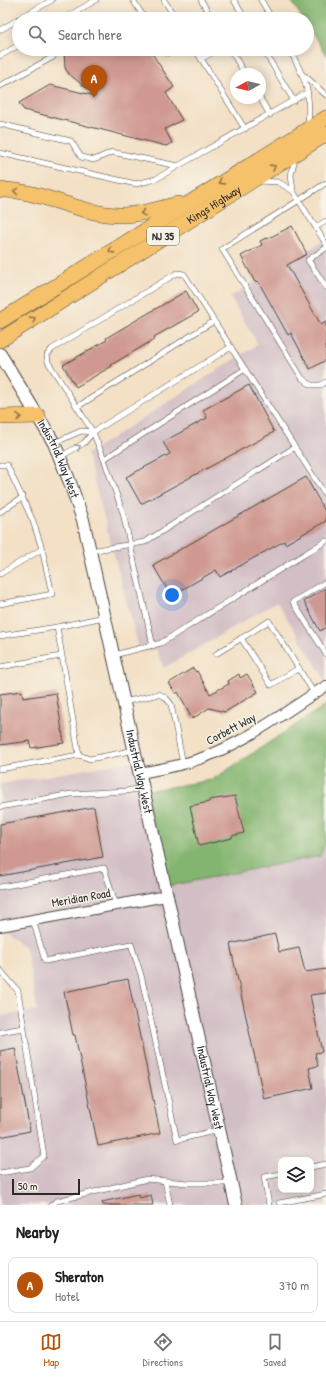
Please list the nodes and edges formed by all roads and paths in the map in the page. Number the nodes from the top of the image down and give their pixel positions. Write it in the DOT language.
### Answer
graph roads {
  1 [pos="52,0"];
  2 [pos="96,0"];
  3 [pos="133,0"];
  4 [pos="164,0"];
  5 [pos="201,0"];
  6 [pos="234,0"];
  7 [pos="261,0"];
  8 [pos="31,12"];
  9 [pos="76,12"];
  10 [pos="141,12"];
  11 [pos="172,12"];
  12 [pos="208,12"];
  13 [pos="241,12"];
  14 [pos="267,12"];
  15 [pos="12,23"];
  16 [pos="0,30"];
  17 [pos="12,49"];
  18 [pos="0,56"];
  19 [pos="53,56"];
  20 [pos="199,56"];
  21 [pos="208,56"];
  22 [pos="234,56"];
  23 [pos="267,56"];
  24 [pos="293,56"];
  25 [pos="201,60"];
  26 [pos="241,68"];
  27 [pos="304,76"];
  28 [pos="0,86"];
  29 [pos="308,92"];
  30 [pos="326,95"];
  31 [pos="294,101"];
  32 [pos="264,104"];
  33 [pos="270,115"];
  34 [pos="326,118"];
  35 [pos="0,124"];
  36 [pos="308,128"];
  37 [pos="244,129"];
  38 [pos="326,134"];
  39 [pos="297,151"];
  40 [pos="0,153"];
  41 [pos="178,166"];
  42 [pos="250,181"];
  43 [pos="326,183"];
  44 [pos="0,190"];
  45 [pos="293,191"];
  46 [pos="194,200"];
  47 [pos="298,200"];
  48 [pos="326,221"];
  49 [pos="316,228"];
  50 [pos="326,244"];
  51 [pos="326,248"];
  52 [pos="326,287"];
  53 [pos="0,321"];
  54 [pos="214,321"];
  55 [pos="0,340"];
  56 [pos="231,347"];
  57 [pos="0,354"];
  58 [pos="245,368"];
  59 [pos="326,382"];
  60 [pos="77,407"];
  61 [pos="38,416"];
  62 [pos="0,417"];
  63 [pos="93,432"];
  64 [pos="54,442"];
  65 [pos="295,447"];
  66 [pos="60,457"];
  67 [pos="104,459"];
  68 [pos="0,465"];
  69 [pos="326,496"];
  70 [pos="23,497"];
  71 [pos="0,512"];
  72 [pos="326,541"];
  73 [pos="130,546"];
  74 [pos="42,548"];
  75 [pos="89,551"];
  76 [pos="0,574"];
  77 [pos="326,582"];
  78 [pos="0,604"];
  79 [pos="104,617"];
  80 [pos="57,627"];
  81 [pos="0,636"];
  82 [pos="242,638"];
  83 [pos="153,646"];
  84 [pos="325,651"];
  85 [pos="216,654"];
  86 [pos="113,655"];
  87 [pos="61,656"];
  88 [pos="0,668"];
  89 [pos="298,668"];
  90 [pos="326,686"];
  91 [pos="314,693"];
  92 [pos="124,702"];
  93 [pos="134,750"];
  94 [pos="79,755"];
  95 [pos="183,764"];
  96 [pos="0,768"];
  97 [pos="140,773"];
  98 [pos="142,788"];
  99 [pos="0,807"];
  100 [pos="0,888"];
  101 [pos="166,896"];
  102 [pos="116,905"];
  103 [pos="33,920"];
  104 [pos="0,926"];
  105 [pos="0,970"];
  106 [pos="23,1028"];
  107 [pos="0,1032"];
  108 [pos="220,1130"];
  109 [pos="326,1164"];
  110 [pos="314,1166"];
  111 [pos="0,1173"];
  112 [pos="278,1175"];
  113 [pos="165,1181"];
  114 [pos="231,1182"];
  115 [pos="326,1194"];
  116 [pos="279,1204"];
  117 [pos="51,1205"];
  118 [pos="170,1205"];
  119 [pos="236,1205"];
  120 [pos="269,1205"];
  1 -- 8 [label="lane"];
  2 -- 9 [label="lane"];
  3 -- 10 [label="lane"];
  4 -- 11 [label="lane"];
  5 -- 12 [label="lane"];
  6 -- 13 [label="lane"];
  7 -- 14 [label="lane"];
  15 -- 16 [label="lane"];
  17 -- 18 [label="lane"];
  19 -- 28 [label="lane"];
  20 -- 25 [label="lane"];
  21 -- 25 [label="lane"];
  22 -- 26 [label="lane"];
  23 -- 31 [label="lane"];
  24 -- 27 [label="lane"];
  25 -- 37 [label="lane"];
  27 -- 29 [label="lane"];
  27 -- 30 [label="lane"];
  29 -- 31 [label="lane"];
  29 -- 36 [label="lane"];
  31 -- 33 [label="lane"];
  32 -- 33 [label="lane"];
  33 -- 37 [label="lane"];
  34 -- 36 [label="main road, Kings Highway / NJ 35"];
  35 -- 41 [label="lane"];
  36 -- 46 [label="main road, Kings Highway / NJ 35, one-way"];
  37 -- 41 [label="lane"];
  38 -- 39 [label="main road, Kings Highway / NJ 35"];
  42 -- 39 [label="main road, Kings Highway / NJ 35, one-way"];
  39 -- 45 [label="lane"];
  40 -- 41 [label="lane"];
  42 -- 45 [label="lane"];
  55 -- 42 [label="main road, Kings Highway / NJ 35, one-way"];
  43 -- 47 [label="lane"];
  46 -- 44 [label="main road, one-way"];
  45 -- 47 [label="lane"];
  46 -- 53 [label="main road, Kings Highway / NJ 35, one-way"];
  47 -- 49 [label="lane"];
  47 -- 59 [label="lane"];
  48 -- 49 [label="lane"];
  49 -- 50 [label="lane"];
  51 -- 52 [label="lane"];
  54 -- 56 [label="lane"];
  54 -- 60 [label="lane"];
  54 -- 60 [label="lane"];
  56 -- 58 [label="lane"];
  56 -- 63 [label="lane"];
  57 -- 61 [label="street, Industrial Way West"];
  58 -- 65 [label="lane"];
  58 -- 67 [label="lane"];
  60 -- 63 [label="lane"];
  62 -- 61 [label="main road, one-way"];
  61 -- 64 [label="street, Industrial Way West"];
  63 -- 64 [label="lane"];
  66 -- 63 [label="lane, one-way"];
  63 -- 67 [label="lane"];
  64 -- 66 [label="street, Industrial Way West"];
  65 -- 69 [label="lane"];
  65 -- 73 [label="lane"];
  66 -- 75 [label="street, Industrial Way West"];
  67 -- 73 [label="lane"];
  68 -- 70 [label="lane"];
  70 -- 71 [label="lane"];
  70 -- 74 [label="lane"];
  72 -- 83 [label="lane"];
  73 -- 75 [label="lane"];
  73 -- 83 [label="lane"];
  74 -- 76 [label="lane"];
  74 -- 78 [label="lane"];
  75 -- 79 [label="street, Industrial Way West"];
  77 -- 84 [label="lane"];
  79 -- 80 [label="lane"];
  79 -- 86 [label="street, Industrial Way West"];
  80 -- 81 [label="lane"];
  80 -- 87 [label="lane"];
  82 -- 85 [label="lane"];
  82 -- 89 [label="lane"];
  82 -- 89 [label="lane"];
  83 -- 86 [label="lane"];
  86 -- 92 [label="street, Industrial Way West"];
  87 -- 88 [label="lane"];
  87 -- 94 [label="lane"];
  89 -- 91 [label="lane"];
  90 -- 91 [label="street, Corbett Way"];
  91 -- 95 [label="street, Corbett Way"];
  92 -- 93 [label="street, Industrial Way West"];
  92 -- 95 [label="lane"];
  93 -- 94 [label="lane"];
  93 -- 97 [label="street, Industrial Way West"];
  94 -- 96 [label="lane"];
  95 -- 97 [label="street, Corbett Way"];
  97 -- 98 [label="street, Industrial Way West"];
  98 -- 99 [label="lane"];
  98 -- 101 [label="street, Industrial Way West"];
  100 -- 102 [label="lane"];
  101 -- 102 [label="street, Meridian Road"];
  101 -- 108 [label="street, Industrial Way West"];
  102 -- 103 [label="street, Meridian Road"];
  103 -- 104 [label="street, Meridian Road"];
  103 -- 108 [label="lane"];
  105 -- 106 [label="lane"];
  106 -- 107 [label="lane"];
  106 -- 111 [label="lane"];
  108 -- 114 [label="street, Industrial Way West"];
  109 -- 110 [label="lane"];
  112 -- 120 [label="lane"];
  113 -- 114 [label="lane"];
  113 -- 117 [label="lane"];
  113 -- 118 [label="lane"];
  114 -- 119 [label="street, Industrial Way West"];
  115 -- 116 [label="lane"];
  116 -- 120 [label="lane"];
}
